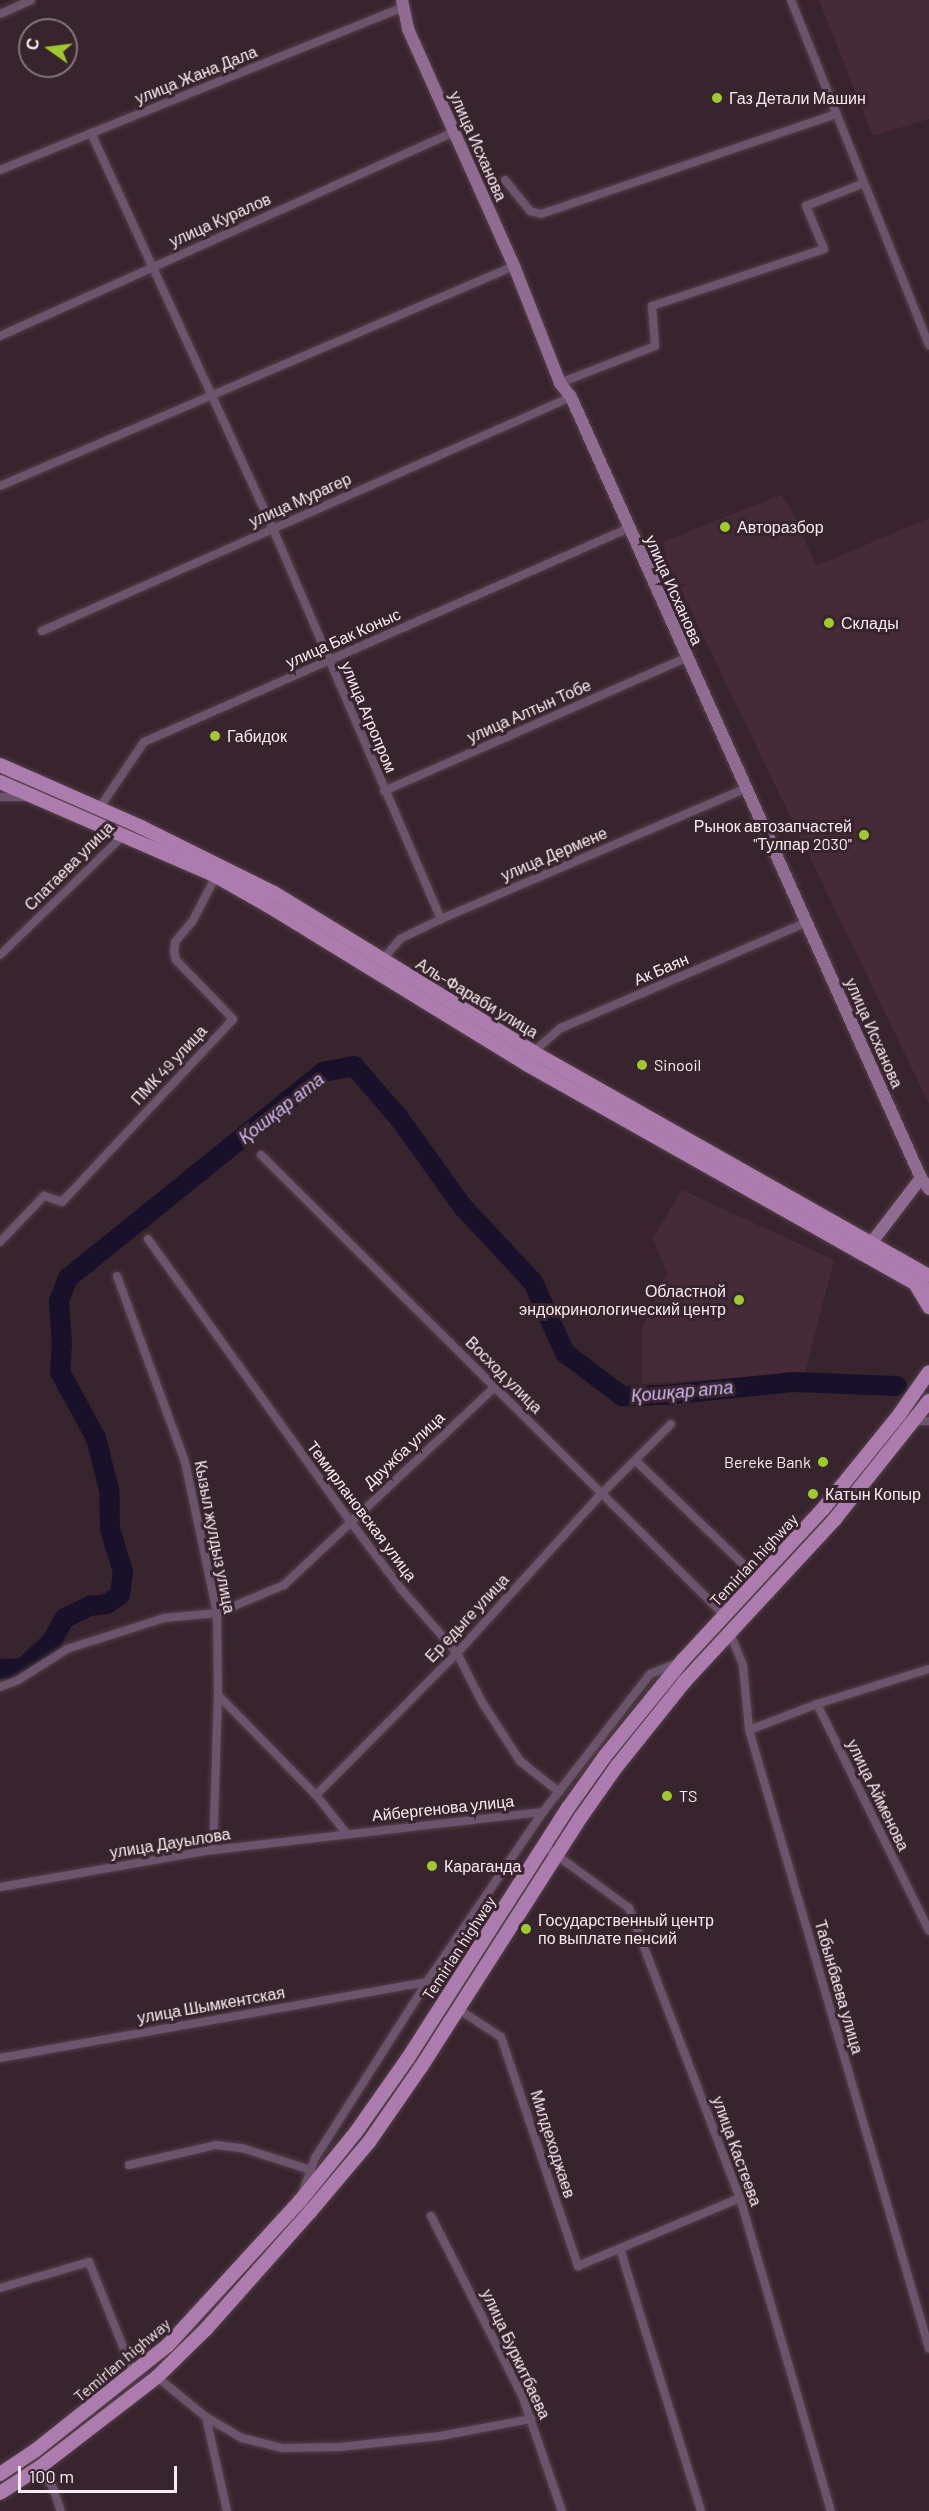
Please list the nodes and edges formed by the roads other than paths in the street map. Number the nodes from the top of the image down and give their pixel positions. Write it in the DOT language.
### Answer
graph roads {
  1 [pos="31,0"];
  2 [pos="791,0"];
  3 [pos="403,4"];
  4 [pos="0,14"];
  5 [pos="837,114"];
  6 [pos="453,132"];
  7 [pos="90,133"];
  8 [pos="0,170"];
  9 [pos="505,180"];
  10 [pos="864,183"];
  11 [pos="514,266"];
  12 [pos="151,268"];
  13 [pos="0,336"];
  14 [pos="929,345"];
  15 [pos="560,383"];
  16 [pos="210,396"];
  17 [pos="570,398"];
  18 [pos="0,486"];
  19 [pos="629,528"];
  20 [pos="273,529"];
  21 [pos="42,631"];
  22 [pos="686,658"];
  23 [pos="328,661"];
  24 [pos="0,765"];
  25 [pos="0,782"];
  26 [pos="747,788"];
  27 [pos="384,791"];
  28 [pos="0,797"];
  29 [pos="35,797"];
  30 [pos="98,810"];
  31 [pos="128,829"];
  32 [pos="216,876"];
  33 [pos="441,919"];
  34 [pos="807,922"];
  35 [pos="0,955"];
  36 [pos="382,960"];
  37 [pos="533,1052"];
  38 [pos="261,1155"];
  39 [pos="921,1178"];
  40 [pos="929,1189"];
  41 [pos="148,1239"];
  42 [pos="0,1242"];
  43 [pos="872,1242"];
  44 [pos="117,1276"];
  45 [pos="924,1276"];
  46 [pos="929,1291"];
  47 [pos="929,1307"];
  48 [pos="929,1372"];
  49 [pos="495,1387"];
  50 [pos="929,1401"];
  51 [pos="914,1420"];
  52 [pos="929,1421"];
  53 [pos="671,1424"];
  54 [pos="636,1461"];
  55 [pos="603,1492"];
  56 [pos="350,1521"];
  57 [pos="744,1565"];
  58 [pos="217,1613"];
  59 [pos="725,1616"];
  60 [pos="730,1633"];
  61 [pos="457,1653"];
  62 [pos="683,1660"];
  63 [pos="929,1669"];
  64 [pos="0,1687"];
  65 [pos="218,1695"];
  66 [pos="817,1704"];
  67 [pos="749,1730"];
  68 [pos="559,1792"];
  69 [pos="316,1795"];
  70 [pos="543,1812"];
  71 [pos="346,1834"];
  72 [pos="544,1846"];
  73 [pos="213,1850"];
  74 [pos="557,1855"];
  75 [pos="0,1887"];
  76 [pos="929,1931"];
  77 [pos="427,1982"];
  78 [pos="458,2008"];
  79 [pos="0,2058"];
  80 [pos="129,2165"];
  81 [pos="311,2170"];
  82 [pos="740,2198"];
  83 [pos="300,2201"];
  84 [pos="431,2216"];
  85 [pos="620,2249"];
  86 [pos="0,2288"];
  87 [pos="929,2348"];
  88 [pos="134,2374"];
  89 [pos="157,2377"];
  90 [pos="206,2417"];
  91 [pos="531,2419"];
  92 [pos="40,2467"];
  93 [pos="0,2474"];
  94 [pos="0,2493"];
  95 [pos="61,2511"];
  96 [pos="227,2511"];
  97 [pos="562,2511"];
  98 [pos="701,2511"];
  99 [pos="831,2511"];
  1 -- 4 [label="street"];
  2 -- 5 [label="street"];
  3 -- 6 [label="main road, улица Исханова"];
  3 -- 7 [label="street, улица Жана Дала"];
  5 -- 9 [label="street"];
  5 -- 10 [label="street"];
  6 -- 11 [label="main road, улица Исханова"];
  6 -- 12 [label="street, улица Куралов"];
  7 -- 8 [label="street, улица Жана Дала"];
  7 -- 12 [label="street, улица Агропром"];
  10 -- 14 [label="street"];
  10 -- 15 [label="street"];
  11 -- 15 [label="main road, улица Исханова"];
  11 -- 16 [label="street"];
  12 -- 13 [label="street, улица Куралов"];
  12 -- 16 [label="street, улица Агропром"];
  15 -- 17 [label="main road, улица Исханова"];
  16 -- 18 [label="street"];
  16 -- 20 [label="street, улица Агропром"];
  17 -- 19 [label="main road, улица Исханова"];
  17 -- 20 [label="street, улица Мурагер"];
  19 -- 22 [label="main road, улица Исханова"];
  19 -- 23 [label="street, улица Бак Коныс"];
  20 -- 21 [label="street, улица Мурагер"];
  20 -- 23 [label="street, улица Агропром"];
  22 -- 26 [label="main road, улица Исханова"];
  22 -- 27 [label="street, улица Алтын Тобе"];
  23 -- 27 [label="street, улица Агропром"];
  23 -- 30 [label="street, улица Бак Коныс"];
  24 -- 30 [label="main road, Аль-Фараби улица"];
  25 -- 29 [label="main road, Аль-Фараби улица"];
  26 -- 33 [label="street, улица Дермене"];
  26 -- 34 [label="main road, улица Исханова"];
  27 -- 33 [label="street, улица Агропром"];
  28 -- 29 [label="street"];
  29 -- 31 [label="main road, Аль-Фараби улица"];
  30 -- 31 [label="main road, Аль-Фараби улица"];
  31 -- 32 [label="main road, Аль-Фараби улица"];
  31 -- 35 [label="street, Спатаева улица"];
  31 -- 36 [label="main road, Аль-Фараби улица"];
  32 -- 42 [label="street, ПМК 49 улица"];
  32 -- 45 [label="main road, Аль-Фараби улица"];
  33 -- 36 [label="street, улица Дермене"];
  34 -- 37 [label="street, Ак Баян"];
  34 -- 39 [label="main road, улица Исханова"];
  36 -- 37 [label="main road, Аль-Фараби улица"];
  37 -- 43 [label="main road, Аль-Фараби улица"];
  38 -- 49 [label="street, Восход улица"];
  39 -- 40 [label="main road, улица Исханова"];
  39 -- 43 [label="main road"];
  41 -- 56 [label="street, Темирлановская улица"];
  43 -- 45 [label="main road, Аль-Фараби улица"];
  44 -- 58 [label="street, Кызыл жулдыз улица"];
  45 -- 46 [label="main road, Аль-Фараби улица"];
  45 -- 47 [label="main road"];
  48 -- 59 [label="main road, Temirlan highway"];
  49 -- 55 [label="street, Восход улица"];
  49 -- 56 [label="street, Дружба улица"];
  50 -- 51 [label="main road, Temirlan highway"];
  51 -- 52 [label="street"];
  51 -- 60 [label="main road, Temirlan highway"];
  53 -- 54 [label="street, Ер едыге улица"];
  54 -- 55 [label="street, Ер едыге улица"];
  54 -- 57 [label="street"];
  55 -- 59 [label="street, Восход улица"];
  55 -- 61 [label="street, Ер едыге улица"];
  56 -- 58 [label="street, Дружба улица"];
  56 -- 61 [label="street, Темирлановская улица"];
  58 -- 64 [label="street, Дружба улица"];
  58 -- 65 [label="street, Кызыл жулдыз улица"];
  59 -- 62 [label="main road, Temirlan highway"];
  60 -- 67 [label="street, Табынбаева улица"];
  60 -- 74 [label="main road, Temirlan highway"];
  61 -- 68 [label="street, Темирлановская улица"];
  61 -- 69 [label="street, Ер едыге улица"];
  62 -- 68 [label="street"];
  62 -- 72 [label="main road, Temirlan highway"];
  63 -- 66 [label="street"];
  65 -- 69 [label="street"];
  65 -- 73 [label="street, Кызыл жулдыз улица"];
  66 -- 67 [label="street"];
  66 -- 76 [label="street, улица Айменова"];
  67 -- 87 [label="street, Табынбаева улица"];
  68 -- 70 [label="street"];
  69 -- 71 [label="street"];
  70 -- 71 [label="street, Айбергенова улица"];
  70 -- 77 [label="street"];
  71 -- 73 [label="street, улица Дауылова"];
  72 -- 74 [label="street, улица Кастеева"];
  72 -- 83 [label="main road, Temirlan highway"];
  73 -- 75 [label="street, улица Дауылова"];
  74 -- 78 [label="main road, Temirlan highway"];
  74 -- 82 [label="street, улица Кастеева"];
  77 -- 79 [label="street, улица Шымкентская"];
  77 -- 81 [label="street"];
  78 -- 85 [label="street, Милдеходжаев"];
  78 -- 89 [label="main road, Temirlan highway"];
  80 -- 81 [label="street"];
  81 -- 83 [label="street"];
  82 -- 85 [label="street, Милдеходжаев"];
  82 -- 99 [label="street, улица Кастеева"];
  83 -- 88 [label="main road, Temirlan highway"];
  84 -- 91 [label="street, улица Буркитбаева"];
  85 -- 98 [label="street"];
  86 -- 88 [label="street"];
  88 -- 93 [label="main road, Temirlan highway"];
  89 -- 90 [label="street"];
  89 -- 92 [label="main road, Temirlan highway"];
  90 -- 91 [label="street"];
  90 -- 96 [label="street"];
  91 -- 97 [label="street, улица Буркитбаева"];
  92 -- 94 [label="main road, Temirlan highway"];
  92 -- 95 [label="street"];
}
